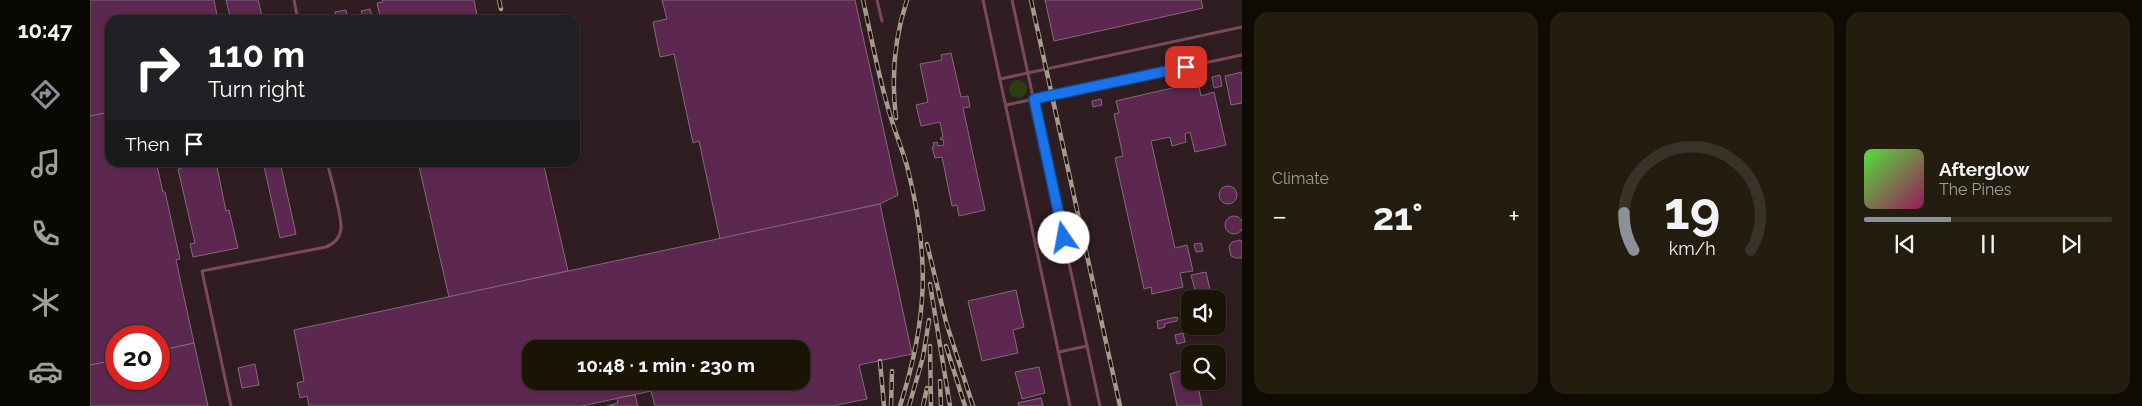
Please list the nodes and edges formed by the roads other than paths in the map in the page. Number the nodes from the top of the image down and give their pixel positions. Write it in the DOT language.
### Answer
graph roads {
  1 [pos="294,0"];
  2 [pos="878,0"];
  3 [pos="982,0"];
  4 [pos="1012,0"];
  5 [pos="297,15"];
  6 [pos="882,21"];
  7 [pos="1242,27"];
  8 [pos="1242,55"];
  9 [pos="1028,72"];
  10 [pos="1000,78"];
  11 [pos="1034,99"];
  12 [pos="1006,105"];
  13 [pos="329,167"];
  14 [pos="1087,346"];
  15 [pos="1059,352"];
  16 [pos="231,406"];
  17 [pos="1070,406"];
  18 [pos="1100,406"];
  1 -- 5 [label="lane"];
  2 -- 6 [label="lane"];
  3 -- 10 [label="lane"];
  4 -- 9 [label="lane"];
  7 -- 9 [label="lane"];
  8 -- 11 [label="lane"];
  9 -- 10 [label="lane"];
  9 -- 11 [label="lane"];
  10 -- 12 [label="lane"];
  11 -- 12 [label="lane"];
  11 -- 14 [label="lane"];
  12 -- 15 [label="lane"];
  13 -- 16 [label="lane"];
  14 -- 15 [label="lane"];
  14 -- 18 [label="lane"];
  15 -- 17 [label="lane"];
}
